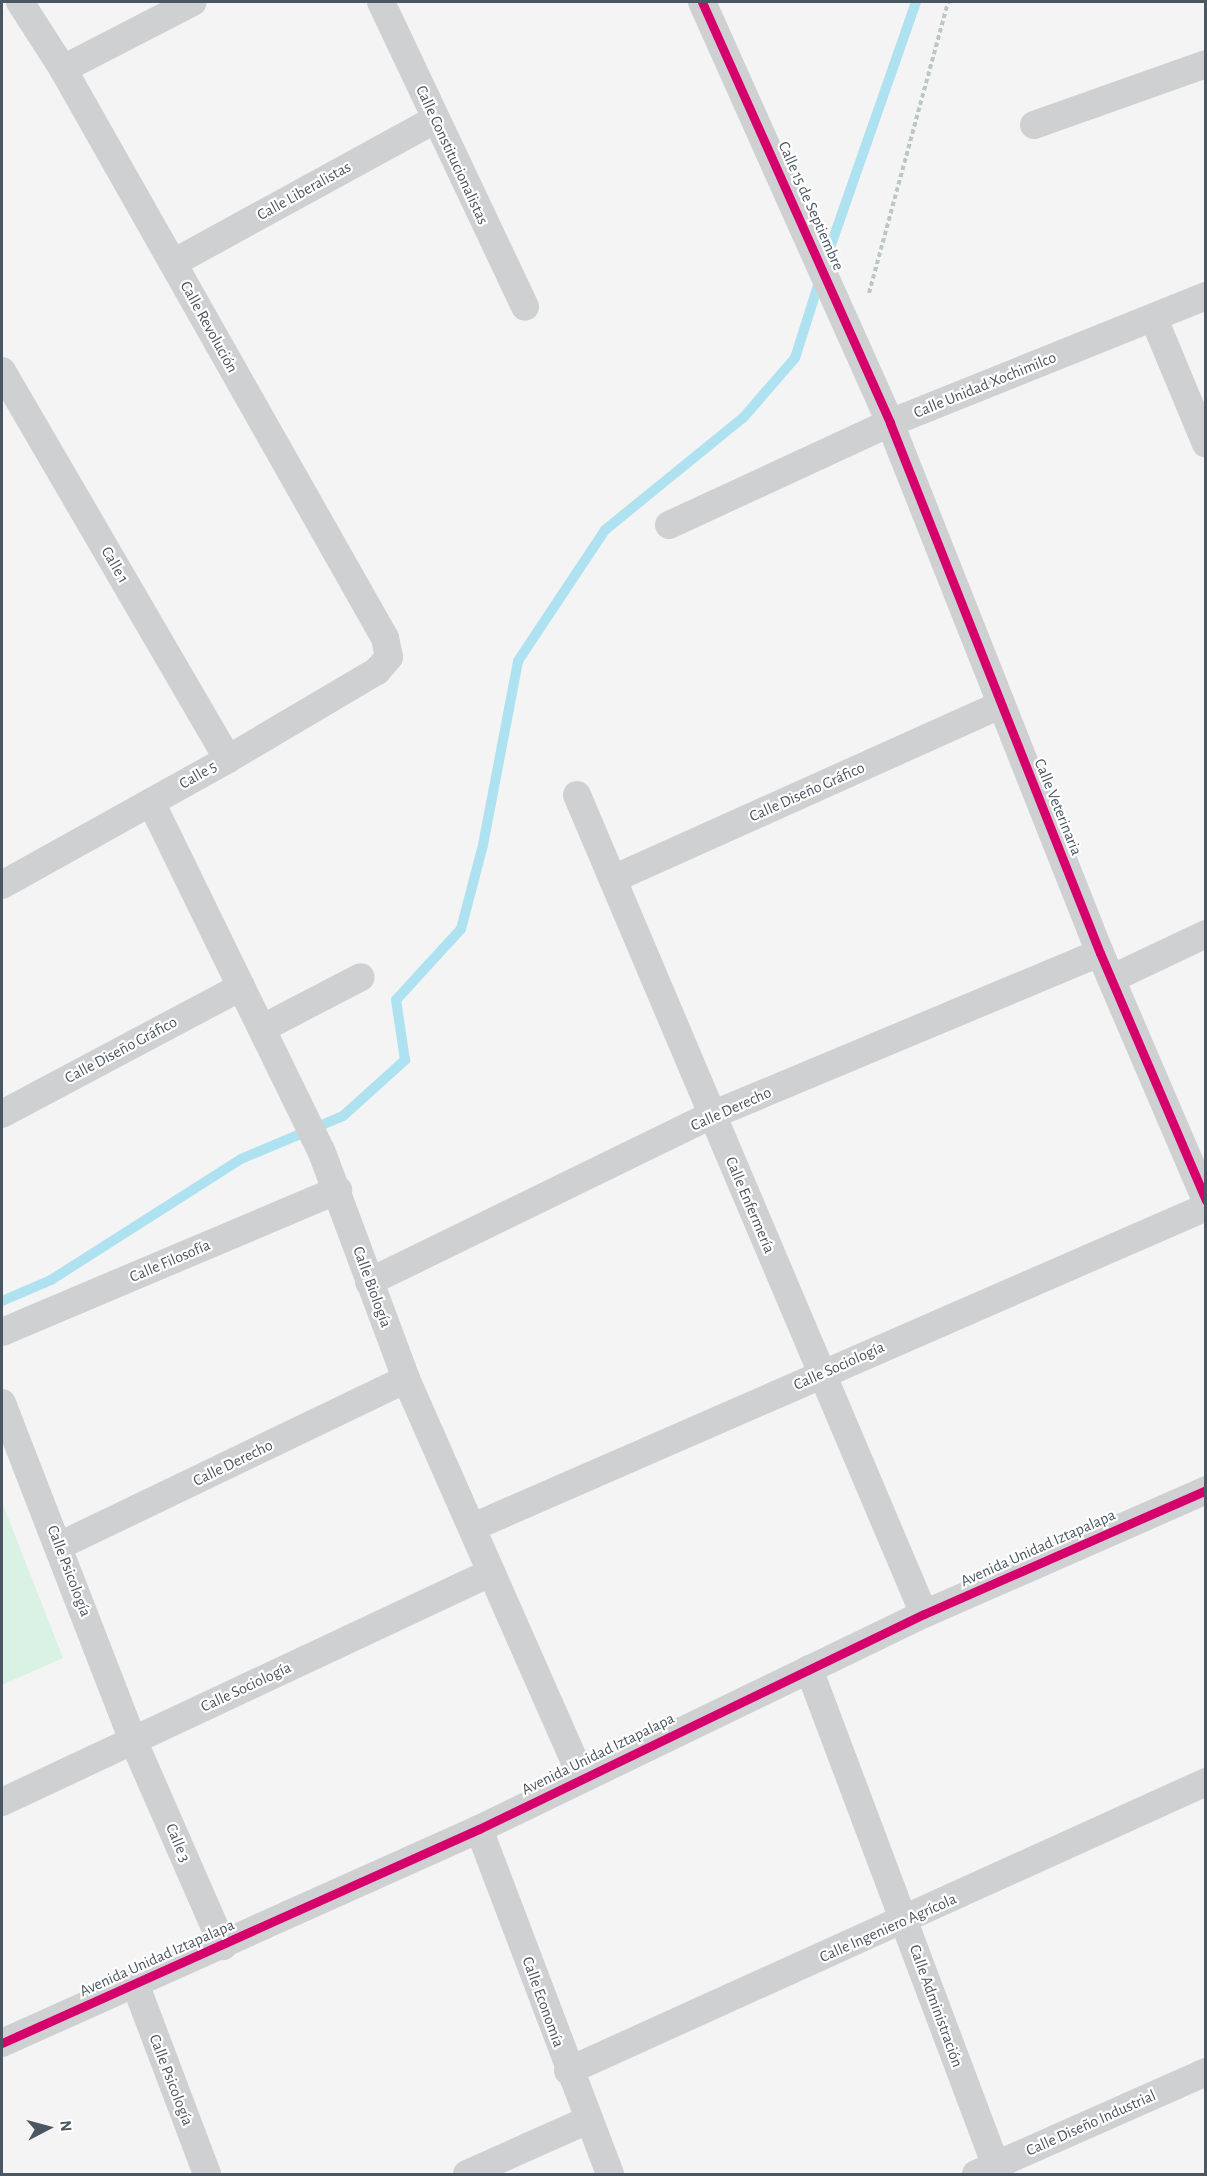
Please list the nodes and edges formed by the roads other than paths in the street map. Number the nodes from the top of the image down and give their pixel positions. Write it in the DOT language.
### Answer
graph roads {
  1 [pos="20,2"];
  2 [pos="193,2"];
  3 [pos="381,2"];
  4 [pos="702,2"];
  5 [pos="1206,64"];
  6 [pos="63,69"];
  7 [pos="434,120"];
  8 [pos="1034,125"];
  9 [pos="173,263"];
  10 [pos="1206,296"];
  11 [pos="525,307"];
  12 [pos="1154,319"];
  13 [pos="2,371"];
  14 [pos="890,423"];
  15 [pos="1206,444"];
  16 [pos="669,525"];
  17 [pos="389,657"];
  18 [pos="1001,705"];
  19 [pos="228,759"];
  20 [pos="577,795"];
  21 [pos="151,802"];
  22 [pos="613,879"];
  23 [pos="2,883"];
  24 [pos="1206,934"];
  25 [pos="1100,953"];
  26 [pos="361,976"];
  27 [pos="1113,978"];
  28 [pos="241,987"];
  29 [pos="263,1028"];
  30 [pos="2,1114"];
  31 [pos="712,1115"];
  32 [pos="338,1190"];
  33 [pos="1206,1200"];
  34 [pos="1206,1207"];
  35 [pos="369,1282"];
  36 [pos="2,1332"];
  37 [pos="822,1373"];
  38 [pos="406,1380"];
  39 [pos="2,1403"];
  40 [pos="1205,1491"];
  41 [pos="473,1527"];
  42 [pos="59,1546"];
  43 [pos="490,1573"];
  44 [pos="924,1614"];
  45 [pos="809,1669"];
  46 [pos="134,1740"];
  47 [pos="582,1778"];
  48 [pos="1206,1782"];
  49 [pos="2,1802"];
  50 [pos="479,1829"];
  51 [pos="904,1921"];
  52 [pos="223,1946"];
  53 [pos="136,1986"];
  54 [pos="2,2043"];
  55 [pos="568,2071"];
  56 [pos="1206,2072"];
  57 [pos="588,2120"];
  58 [pos="990,2172"];
  59 [pos="207,2175"];
  60 [pos="466,2175"];
  61 [pos="610,2175"];
  1 -- 6 [label="street, Calle Revolución"];
  2 -- 6 [label="street"];
  3 -- 7 [label="street, Calle Constitucionalistas"];
  4 -- 14 [label="street, Calle 15 de Septiembre"];
  5 -- 8 [label="street"];
  6 -- 9 [label="street, Calle Revolución"];
  7 -- 9 [label="street, Calle Liberalistas"];
  7 -- 11 [label="street, Calle Constitucionalistas"];
  9 -- 17 [label="street, Calle Revolución"];
  10 -- 12 [label="street, Calle Unidad Xochimilco"];
  12 -- 14 [label="street, Calle Unidad Xochimilco"];
  12 -- 15 [label="street"];
  13 -- 19 [label="street, Calle 1"];
  14 -- 16 [label="street, Calle Unidad Xochimilco"];
  14 -- 18 [label="street, Calle Veterinaria"];
  17 -- 19 [label="street, Calle 5"];
  18 -- 22 [label="street, Calle Diseño Gráfico"];
  18 -- 25 [label="street, Calle Veterinaria"];
  19 -- 21 [label="street, Calle 5"];
  20 -- 22 [label="street, Calle Enfermería"];
  21 -- 23 [label="street, Calle 5"];
  21 -- 28 [label="street, Calle Biología"];
  22 -- 31 [label="street, Calle Enfermería"];
  24 -- 27 [label="street"];
  25 -- 27 [label="street, Calle Veterinaria"];
  25 -- 31 [label="street, Calle Derecho"];
  26 -- 29 [label="street"];
  27 -- 33 [label="street, Calle Veterinaria"];
  28 -- 29 [label="street, Calle Biología"];
  28 -- 30 [label="street, Calle Diseño Gráfico"];
  29 -- 32 [label="street, Calle Biología"];
  31 -- 35 [label="street, Calle Derecho"];
  31 -- 37 [label="street, Calle Enfermería"];
  32 -- 35 [label="street, Calle Biología"];
  32 -- 36 [label="street, Calle Filosofía"];
  34 -- 37 [label="street, Calle Sociología"];
  35 -- 38 [label="street, Calle Biología"];
  37 -- 41 [label="street, Calle Sociología"];
  37 -- 44 [label="street, Calle Enfermería"];
  38 -- 41 [label="street, Calle Biología"];
  38 -- 42 [label="street, Calle Derecho"];
  39 -- 42 [label="street, Calle Psicología"];
  40 -- 44 [label="street, Avenida Unidad Iztapalapa"];
  41 -- 43 [label="street, Calle Biología"];
  42 -- 46 [label="street, Calle Psicología"];
  43 -- 46 [label="street, Calle Sociología"];
  43 -- 47 [label="street, Calle Biología"];
  44 -- 45 [label="street, Avenida Unidad Iztapalapa"];
  45 -- 47 [label="street, Avenida Unidad Iztapalapa"];
  45 -- 51 [label="street, Calle Administración"];
  46 -- 49 [label="street, Calle Sociología"];
  46 -- 52 [label="street, Calle 3"];
  47 -- 50 [label="street, Avenida Unidad Iztapalapa"];
  48 -- 51 [label="street, Calle Ingeniero Agrícola"];
  50 -- 52 [label="street, Avenida Unidad Iztapalapa"];
  50 -- 55 [label="street, Calle Economía"];
  51 -- 55 [label="street, Calle Ingeniero Agrícola"];
  51 -- 58 [label="street, Calle Administración"];
  52 -- 53 [label="street, Avenida Unidad Iztapalapa"];
  53 -- 54 [label="street, Avenida Unidad Iztapalapa"];
  53 -- 59 [label="street, Calle Psicología"];
  55 -- 57 [label="street, Calle Economía"];
  56 -- 58 [label="street, Calle Diseño Industrial"];
  57 -- 60 [label="street"];
  57 -- 61 [label="street, Calle Economía"];
}
